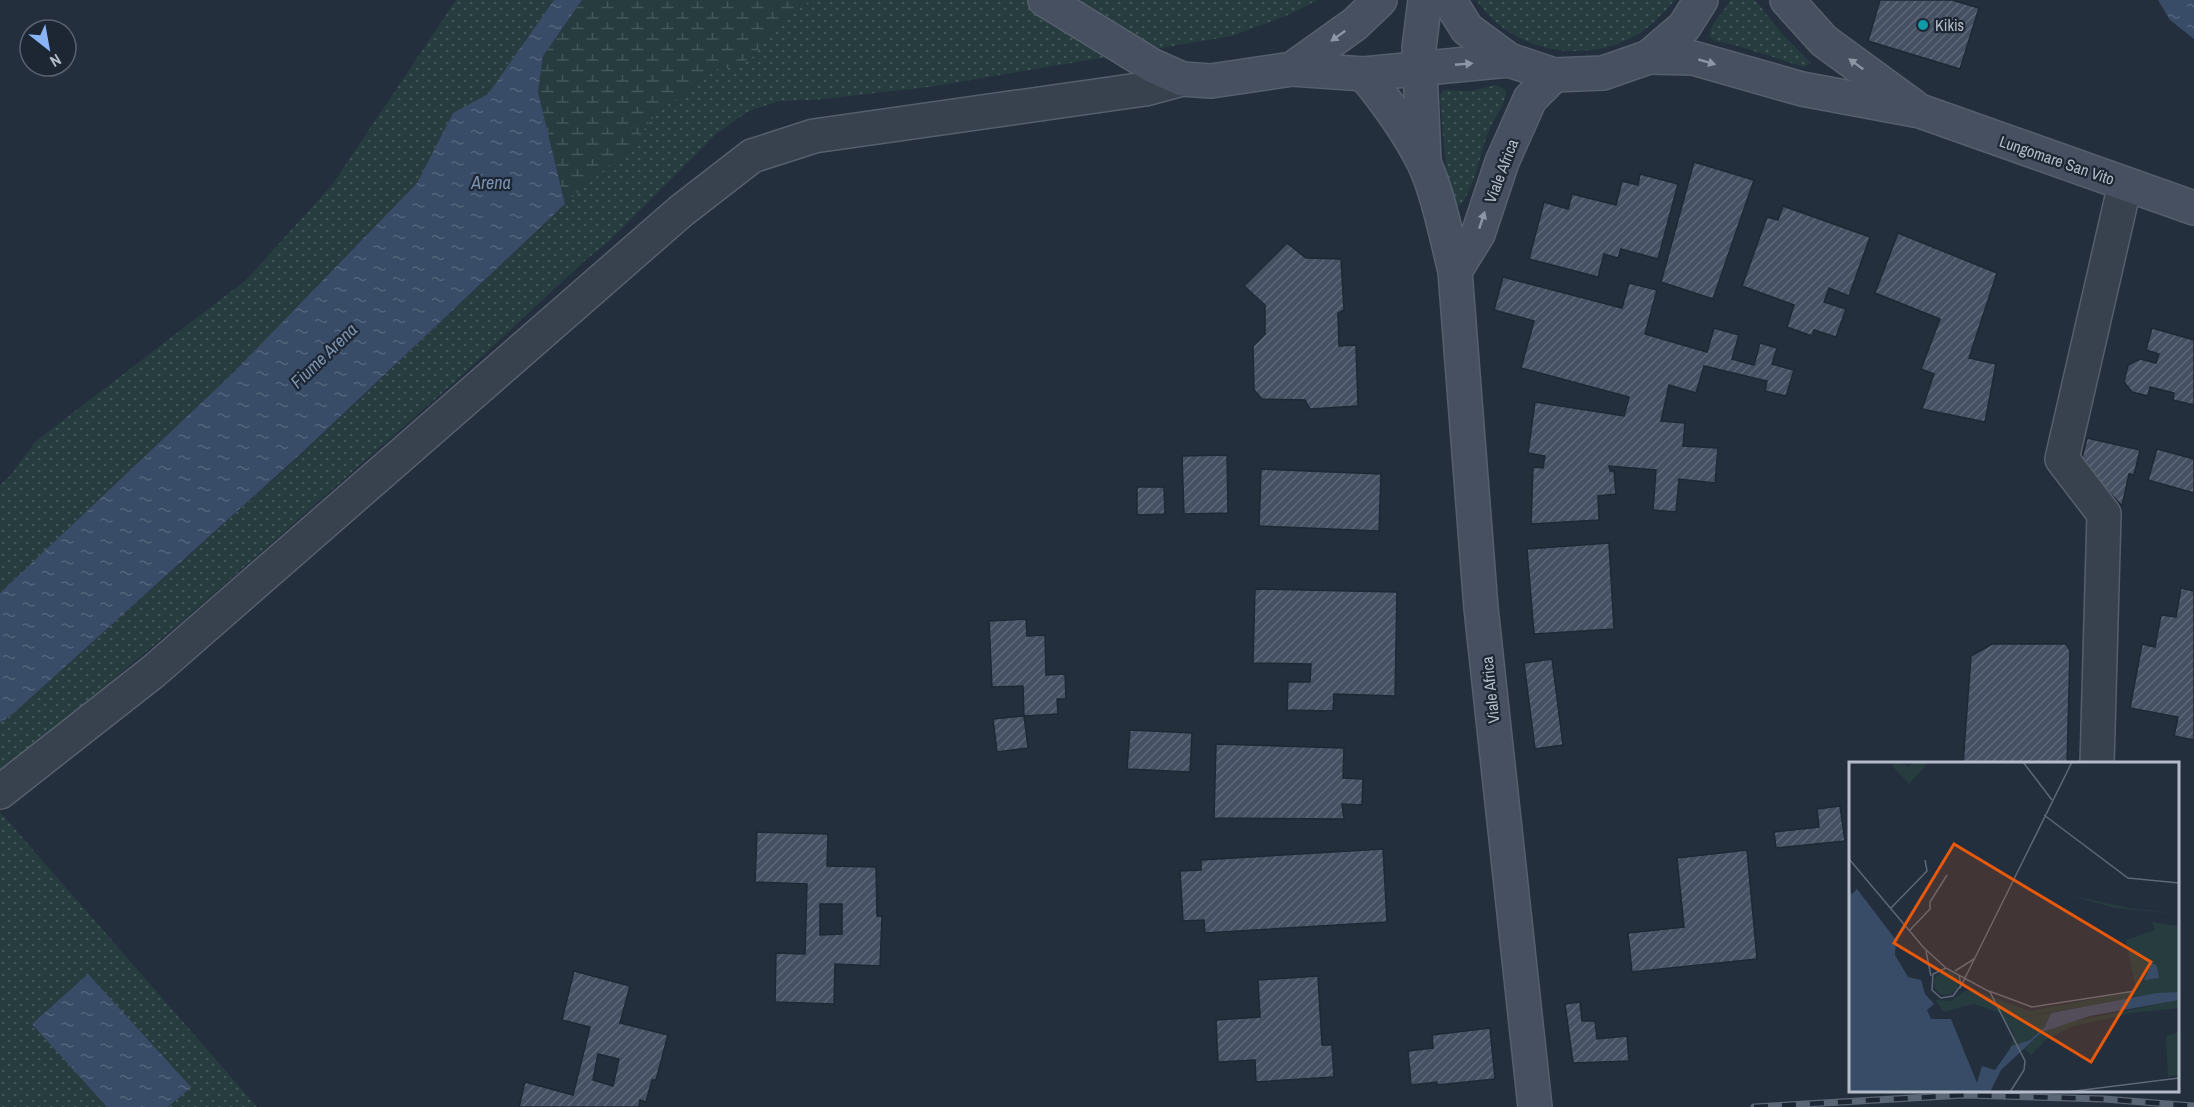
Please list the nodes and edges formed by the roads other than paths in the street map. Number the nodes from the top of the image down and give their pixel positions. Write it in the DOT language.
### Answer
graph roads {
  1 [pos="1380,0"];
  2 [pos="1425,0"];
  3 [pos="1449,0"];
  4 [pos="1701,0"];
  5 [pos="1787,0"];
  6 [pos="1052,5"];
  7 [pos="1649,57"];
  8 [pos="1509,60"];
  9 [pos="1420,68"];
  10 [pos="1292,69"];
  11 [pos="1364,74"];
  12 [pos="1554,75"];
  13 [pos="1182,79"];
  14 [pos="1920,111"];
  15 [pos="1424,165"];
  16 [pos="2125,184"];
  17 [pos="2194,208"];
  18 [pos="1455,272"];
  19 [pos="2097,762"];
  20 [pos="0,792"];
  21 [pos="1535,1107"];
  1 -- 10 [label="main road, one-way"];
  2 -- 9 [label="main road, Viale Africa"];
  3 -- 8 [label="main road"];
  4 -- 7 [label="main road"];
  14 -- 5 [label="main road, Lungomare San Vito, one-way"];
  6 -- 13 [label="main road"];
  7 -- 12 [label="main road"];
  7 -- 14 [label="main road, Lungomare San Vito, one-way"];
  9 -- 8 [label="main road, one-way"];
  8 -- 12 [label="main road"];
  9 -- 11 [label="main road"];
  9 -- 15 [label="main road, Viale Africa"];
  10 -- 11 [label="main road"];
  10 -- 13 [label="main road"];
  11 -- 15 [label="main road, Viale Africa"];
  18 -- 12 [label="main road, Viale Africa, one-way"];
  13 -- 20 [label="street"];
  14 -- 16 [label="main road, Lungomare San Vito"];
  15 -- 18 [label="main road, Viale Africa"];
  16 -- 17 [label="main road, Lungomare San Vito"];
  16 -- 19 [label="street"];
  18 -- 21 [label="main road, Viale Africa"];
}
